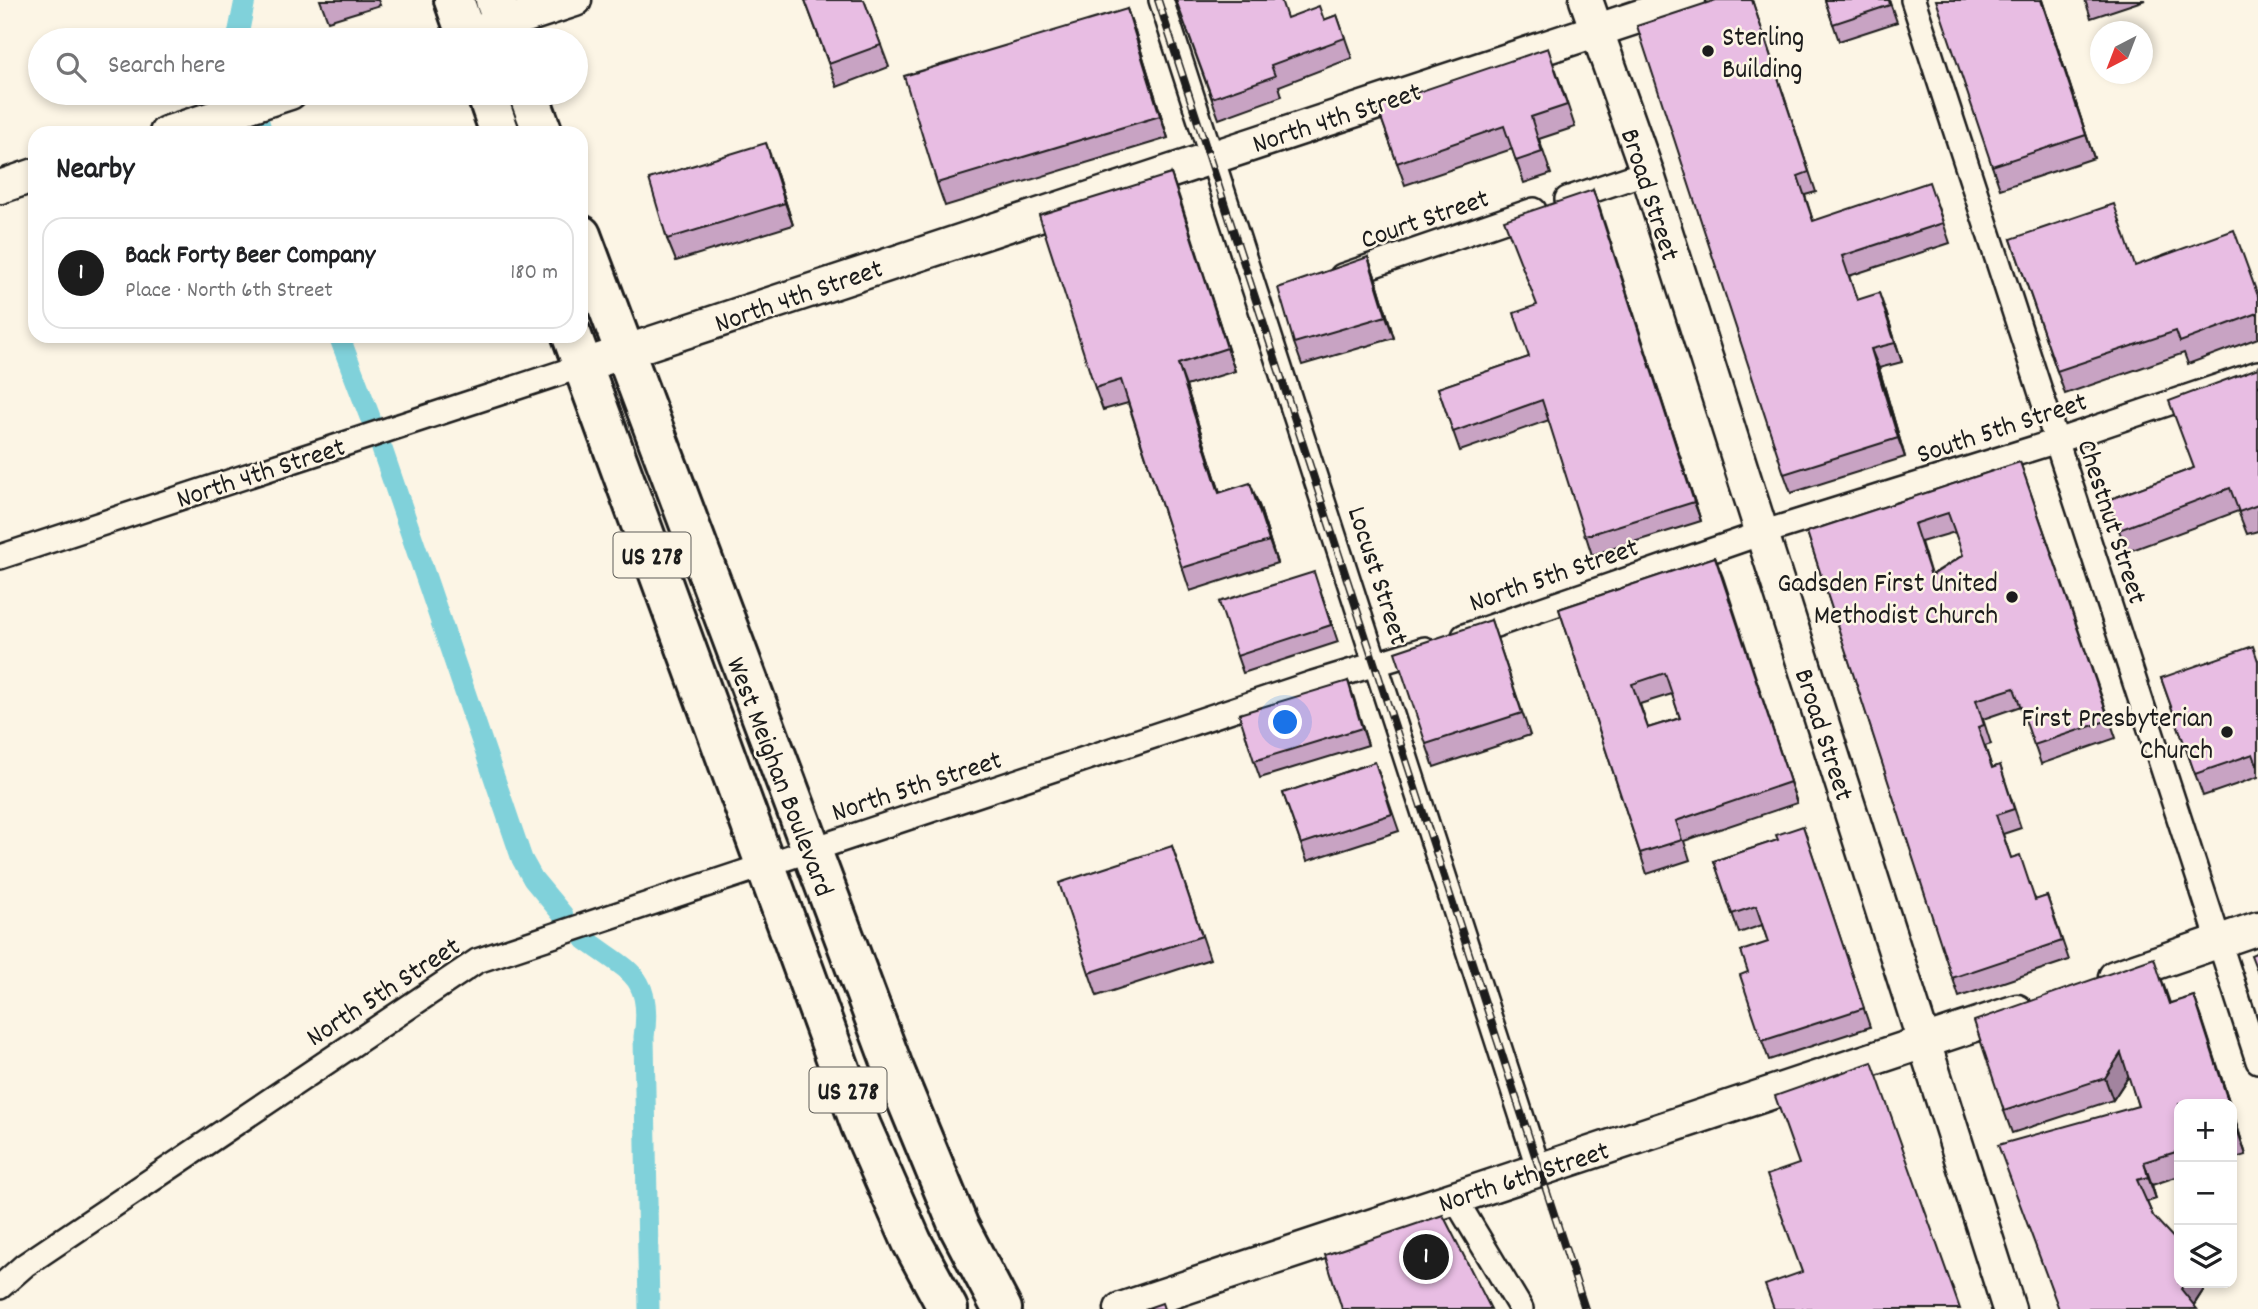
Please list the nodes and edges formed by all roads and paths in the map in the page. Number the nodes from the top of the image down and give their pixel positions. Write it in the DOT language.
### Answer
graph roads {
  1 [pos="454,0"];
  2 [pos="575,0"];
  3 [pos="1161,0"];
  4 [pos="1586,0"];
  5 [pos="1689,0"];
  6 [pos="1913,0"];
  7 [pos="502,21"];
  8 [pos="460,28"];
  9 [pos="1596,32"];
  10 [pos="253,105"];
  11 [pos="490,105"];
  12 [pos="532,105"];
  13 [pos="188,126"];
  14 [pos="498,126"];
  15 [pos="540,126"];
  16 [pos="1212,156"];
  17 [pos="1647,172"];
  18 [pos="28,177"];
  19 [pos="0,187"];
  20 [pos="588,253"];
  21 [pos="1324,282"];
  22 [pos="1286,296"];
  23 [pos="1260,304"];
  24 [pos="577,351"];
  25 [pos="625,352"];
  26 [pos="2258,373"];
  27 [pos="2057,441"];
  28 [pos="1762,533"];
  29 [pos="0,557"];
  30 [pos="1378,665"];
  31 [pos="810,850"];
  32 [pos="763,865"];
  33 [pos="2258,928"];
  34 [pos="2217,942"];
  35 [pos="2090,986"];
  36 [pos="2039,1003"];
  37 [pos="1925,1043"];
  38 [pos="2258,1061"];
  39 [pos="1539,1170"];
  40 [pos="1454,1197"];
  41 [pos="0,1287"];
  42 [pos="1003,1304"];
  43 [pos="947,1309"];
  44 [pos="1121,1309"];
  45 [pos="1521,1309"];
  46 [pos="2010,1309"];
  1 -- 8 [label="highway"];
  2 -- 7 [label="street"];
  3 -- 16 [label="street, Locust Street"];
  4 -- 9 [label="street, Broad Street"];
  5 -- 9 [label="street, North 4th Street"];
  6 -- 27 [label="street, Chestnut Street"];
  9 -- 16 [label="street, North 4th Street"];
  9 -- 17 [label="street, Broad Street"];
  10 -- 13 [label="street"];
  11 -- 14 [label="highway"];
  12 -- 15 [label="highway"];
  16 -- 23 [label="street, Locust Street"];
  16 -- 25 [label="street, North 4th Street"];
  17 -- 21 [label="street, Court Street"];
  17 -- 28 [label="street, Broad Street"];
  18 -- 19 [label="street"];
  20 -- 25 [label="highway, West Meighan Boulevard / US 278"];
  22 -- 23 [label="street"];
  23 -- 30 [label="street, Locust Street"];
  24 -- 25 [label="street, North 4th Street"];
  24 -- 29 [label="street, North 4th Street"];
  24 -- 32 [label="highway, West Meighan Boulevard / US 278"];
  25 -- 31 [label="highway, West Meighan Boulevard / US 278"];
  26 -- 27 [label="street, South 5th Street"];
  27 -- 28 [label="street, South 5th Street"];
  27 -- 34 [label="street, Chestnut Street"];
  28 -- 30 [label="street, North 5th Street"];
  28 -- 37 [label="street, Broad Street"];
  30 -- 31 [label="street, North 5th Street"];
  30 -- 39 [label="street, Locust Street"];
  31 -- 32 [label="street, North 5th Street"];
  31 -- 42 [label="highway, West Meighan Boulevard / US 278"];
  32 -- 41 [label="street, North 5th Street"];
  32 -- 43 [label="highway, West Meighan Boulevard / US 278"];
  33 -- 34 [label="street"];
  34 -- 35 [label="street"];
  34 -- 38 [label="street, Chestnut Street"];
  36 -- 37 [label="street, North 6th Street"];
  37 -- 39 [label="street, North 6th Street"];
  37 -- 46 [label="street, Broad Street"];
  39 -- 40 [label="street, North 6th Street"];
  40 -- 44 [label="street, North 6th Street"];
  40 -- 45 [label="street"];
}
